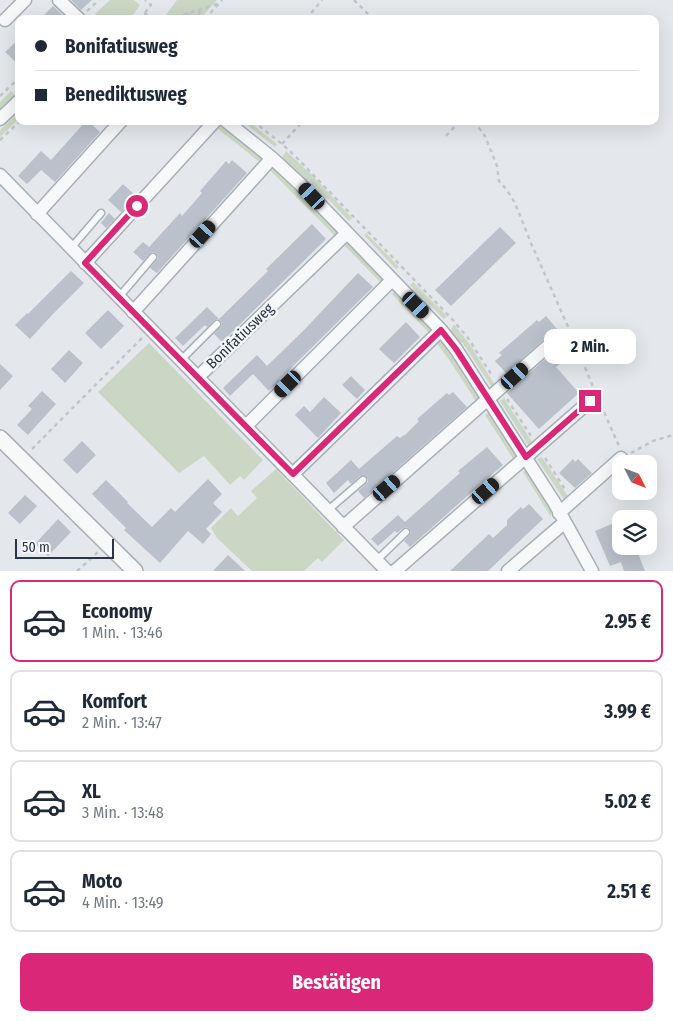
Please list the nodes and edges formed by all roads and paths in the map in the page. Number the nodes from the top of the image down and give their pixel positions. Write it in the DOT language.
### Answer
graph roads {
  1 [pos="25,0"];
  2 [pos="59,0"];
  3 [pos="145,0"];
  4 [pos="322,0"];
  5 [pos="354,0"];
  6 [pos="221,1"];
  7 [pos="200,9"];
  8 [pos="187,13"];
  9 [pos="144,14"];
  10 [pos="75,15"];
  11 [pos="148,15"];
  12 [pos="183,15"];
  13 [pos="199,15"];
  14 [pos="209,15"];
  15 [pos="309,15"];
  16 [pos="369,15"];
  17 [pos="5,20"];
  18 [pos="15,82"];
  19 [pos="0,96"];
  20 [pos="15,105"];
  21 [pos="0,119"];
  22 [pos="16,125"];
  23 [pos="118,125"];
  24 [pos="211,125"];
  25 [pos="231,125"];
  26 [pos="258,125"];
  27 [pos="299,125"];
  28 [pos="456,125"];
  29 [pos="477,125"];
  30 [pos="446,136"];
  31 [pos="0,140"];
  32 [pos="282,144"];
  33 [pos="272,158"];
  34 [pos="0,175"];
  35 [pos="101,213"];
  36 [pos="37,214"];
  37 [pos="347,233"];
  38 [pos="71,248"];
  39 [pos="153,256"];
  40 [pos="85,263"];
  41 [pos="392,280"];
  42 [pos="119,297"];
  43 [pos="133,312"];
  44 [pos="217,324"];
  45 [pos="150,330"];
  46 [pos="441,330"];
  47 [pos="556,339"];
  48 [pos="180,360"];
  49 [pos="198,377"];
  50 [pos="501,389"];
  51 [pos="488,399"];
  52 [pos="596,399"];
  53 [pos="246,426"];
  54 [pos="673,435"];
  55 [pos="0,438"];
  56 [pos="538,447"];
  57 [pos="621,455"];
  58 [pos="627,455"];
  59 [pos="526,457"];
  60 [pos="22,459"];
  61 [pos="612,466"];
  62 [pos="293,474"];
  63 [pos="363,480"];
  64 [pos="572,501"];
  65 [pos="327,510"];
  66 [pos="562,518"];
  67 [pos="343,526"];
  68 [pos="406,532"];
  69 [pos="108,543"];
  70 [pos="376,561"];
  71 [pos="77,571"];
  72 [pos="135,571"];
  73 [pos="387,571"];
  74 [pos="395,571"];
  75 [pos="508,571"];
  76 [pos="592,571"];
  1 -- 17 [label="street"];
  2 -- 10 [label="street"];
  3 -- 9 [label="path"];
  4 -- 15 [label="path"];
  5 -- 16 [label="path"];
  6 -- 7 [label="path"];
  6 -- 14 [label="path"];
  7 -- 8 [label="path"];
  7 -- 13 [label="path"];
  8 -- 12 [label="path"];
  9 -- 11 [label="path"];
  18 -- 19 [label="path"];
  20 -- 21 [label="street"];
  22 -- 31 [label="path"];
  23 -- 36 [label="street"];
  24 -- 40 [label="street"];
  25 -- 33 [label="street"];
  26 -- 32 [label="path"];
  27 -- 32 [label="path"];
  28 -- 30 [label="path"];
  29 -- 52 [label="path"];
  32 -- 50 [label="path"];
  33 -- 37 [label="street"];
  33 -- 43 [label="street"];
  34 -- 36 [label="street, Bonifatiusweg"];
  35 -- 38 [label="lane"];
  36 -- 38 [label="street, Bonifatiusweg"];
  37 -- 41 [label="street"];
  37 -- 49 [label="street, Bonifatiusweg"];
  38 -- 40 [label="street, Bonifatiusweg"];
  39 -- 42 [label="lane"];
  40 -- 42 [label="street, Bonifatiusweg"];
  41 -- 46 [label="street"];
  41 -- 53 [label="street"];
  42 -- 43 [label="street, Bonifatiusweg"];
  43 -- 45 [label="street, Bonifatiusweg"];
  44 -- 48 [label="lane"];
  45 -- 48 [label="street, Bonifatiusweg"];
  45 -- 60 [label="path"];
  46 -- 51 [label="street"];
  46 -- 62 [label="street"];
  47 -- 50 [label="street"];
  48 -- 49 [label="street, Bonifatiusweg"];
  49 -- 53 [label="street, Bonifatiusweg"];
  50 -- 51 [label="street"];
  50 -- 56 [label="path"];
  51 -- 59 [label="street"];
  51 -- 67 [label="street"];
  52 -- 56 [label="street"];
  52 -- 57 [label="path"];
  53 -- 62 [label="street, Bonifatiusweg"];
  54 -- 58 [label="path"];
  55 -- 60 [label="street"];
  56 -- 59 [label="street"];
  56 -- 64 [label="path"];
  59 -- 66 [label="street"];
  59 -- 74 [label="street"];
  60 -- 69 [label="street"];
  61 -- 64 [label="street"];
  62 -- 65 [label="street, Bonifatiusweg"];
  63 -- 65 [label="lane"];
  64 -- 66 [label="street"];
  65 -- 67 [label="street, Bonifatiusweg"];
  66 -- 75 [label="street"];
  66 -- 76 [label="street"];
  67 -- 70 [label="street, Bonifatiusweg"];
  68 -- 70 [label="lane"];
  69 -- 71 [label="path"];
  69 -- 72 [label="street"];
  70 -- 73 [label="street, Bonifatiusweg"];
}
